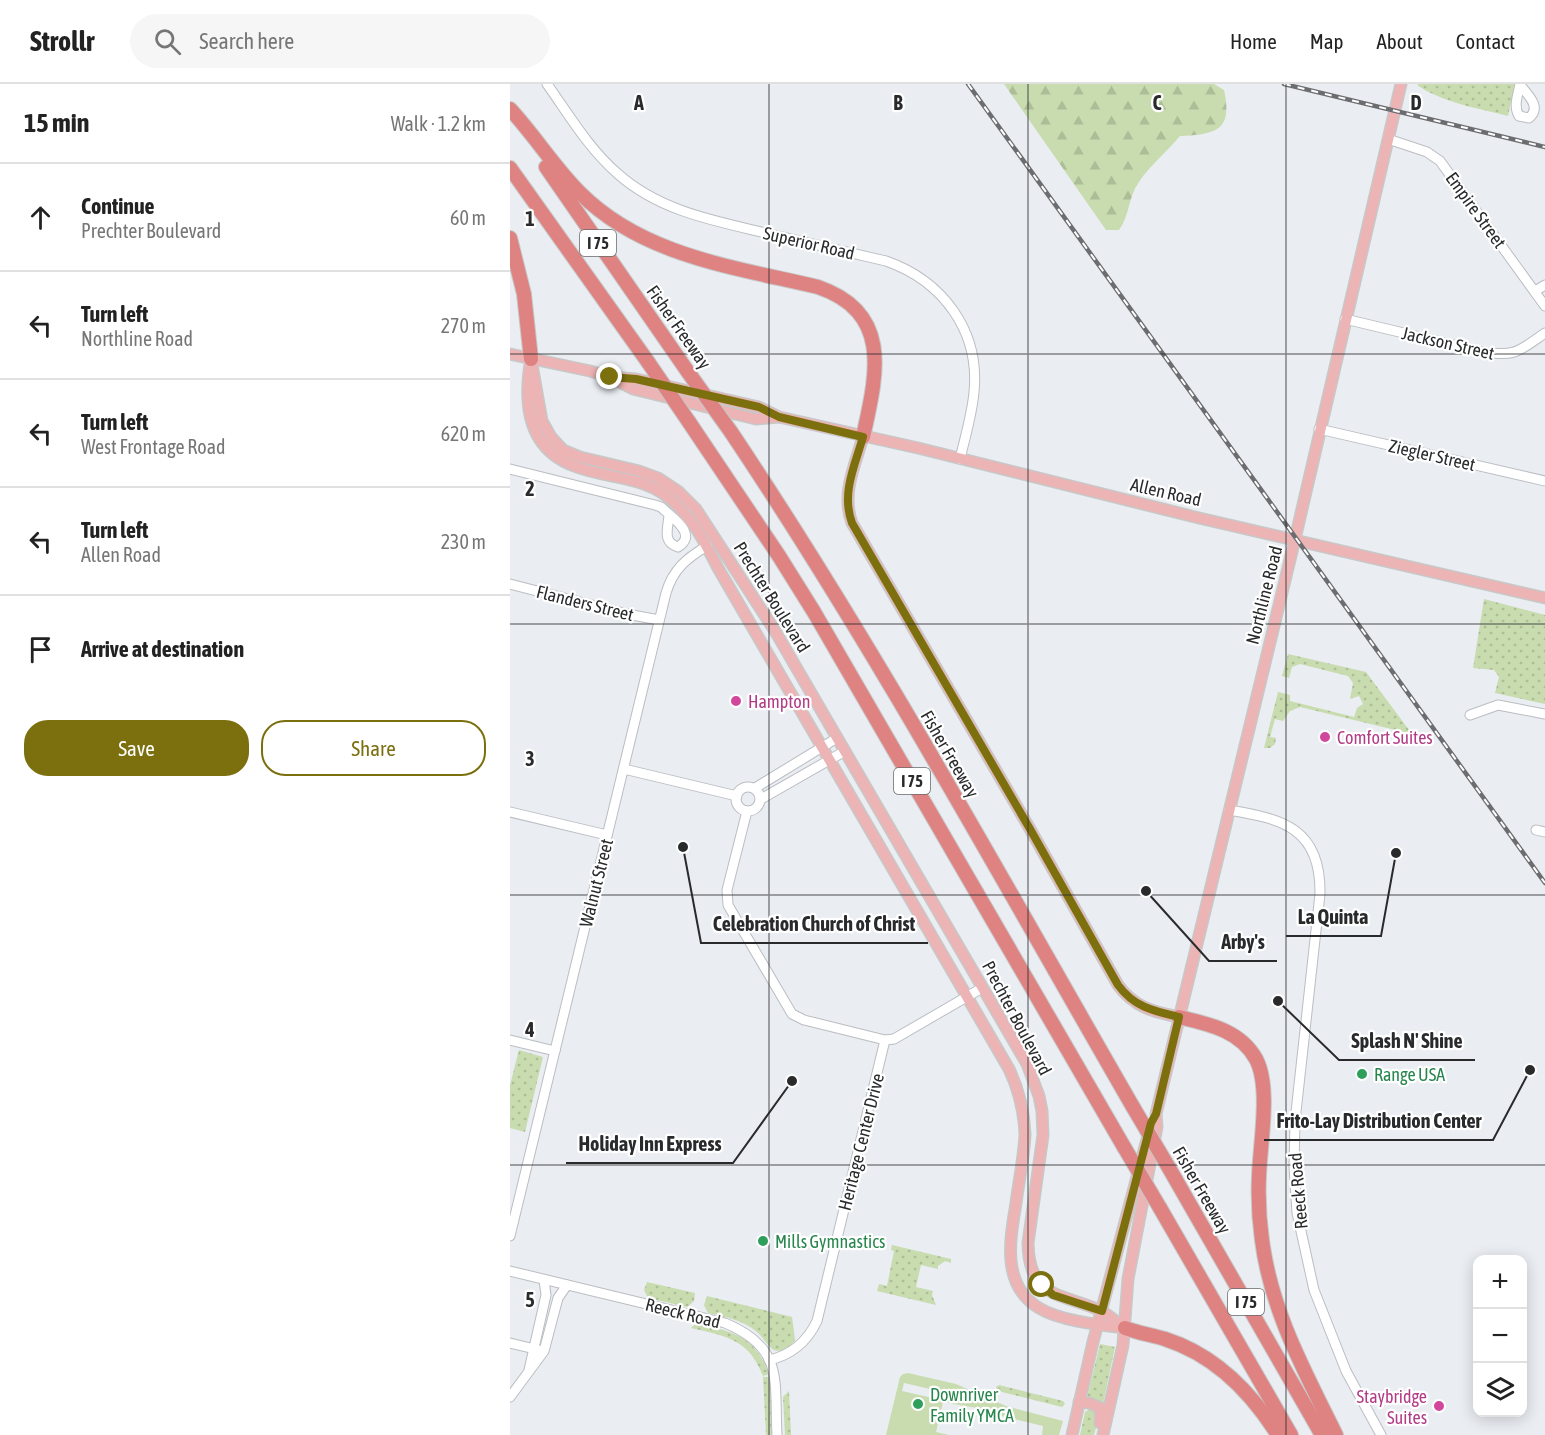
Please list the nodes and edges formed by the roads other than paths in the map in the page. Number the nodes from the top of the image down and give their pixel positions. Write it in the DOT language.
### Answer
graph roads {
  1 [pos="547,84"];
  2 [pos="1401,84"];
  3 [pos="510,109"];
  4 [pos="510,114"];
  5 [pos="1388,140"];
  6 [pos="510,168"];
  7 [pos="510,238"];
  8 [pos="1545,285"];
  9 [pos="1535,291"];
  10 [pos="1545,306"];
  11 [pos="1345,319"];
  12 [pos="1545,333"];
  13 [pos="510,354"];
  14 [pos="531,359"];
  15 [pos="1319,429"];
  16 [pos="863,437"];
  17 [pos="960,459"];
  18 [pos="510,469"];
  19 [pos="1545,481"];
  20 [pos="669,515"];
  21 [pos="1295,539"];
  22 [pos="707,546"];
  23 [pos="510,584"];
  24 [pos="1545,598"];
  25 [pos="659,620"];
  26 [pos="775,630"];
  27 [pos="759,638"];
  28 [pos="798,670"];
  29 [pos="783,679"];
  30 [pos="821,710"];
  31 [pos="1545,714"];
  32 [pos="1470,715"];
  33 [pos="804,716"];
  34 [pos="837,738"];
  35 [pos="822,748"];
  36 [pos="845,752"];
  37 [pos="829,761"];
  38 [pos="624,769"];
  39 [pos="755,788"];
  40 [pos="737,796"];
  41 [pos="761,799"];
  42 [pos="1229,810"];
  43 [pos="747,811"];
  44 [pos="510,812"];
  45 [pos="607,835"];
  46 [pos="909,860"];
  47 [pos="892,869"];
  48 [pos="914,906"];
  49 [pos="955,937"];
  50 [pos="982,988"];
  51 [pos="967,997"];
  52 [pos="1179,1017"];
  53 [pos="510,1040"];
  54 [pos="885,1040"];
  55 [pos="555,1051"];
  56 [pos="1036,1086"];
  57 [pos="1019,1092"];
  58 [pos="1156,1114"];
  59 [pos="1015,1208"];
  60 [pos="1032,1210"];
  61 [pos="510,1236"];
  62 [pos="510,1271"];
  63 [pos="544,1280"];
  64 [pos="567,1285"];
  65 [pos="1102,1311"];
  66 [pos="1098,1324"];
  67 [pos="1125,1328"];
  68 [pos="510,1343"];
  69 [pos="533,1349"];
  70 [pos="544,1351"];
  71 [pos="769,1360"];
  72 [pos="528,1375"];
  73 [pos="510,1397"];
  74 [pos="1079,1402"];
  75 [pos="777,1435"];
  76 [pos="1073,1435"];
  77 [pos="1097,1435"];
  78 [pos="1103,1435"];
  79 [pos="1278,1435"];
  80 [pos="1291,1435"];
  81 [pos="1323,1435"];
  82 [pos="1336,1435"];
  83 [pos="1381,1435"];
  1 -- 17 [label="street, Superior Road"];
  2 -- 5 [label="main road, Northline Road"];
  3 -- 16 [label="highway"];
  4 -- 81 [label="highway, Fisher Freeway / I 75, bridge"];
  5 -- 9 [label="street, Empire Street"];
  5 -- 11 [label="main road, Northline Road"];
  6 -- 80 [label="highway, I 75, bridge"];
  7 -- 14 [label="highway"];
  8 -- 9 [label="street"];
  9 -- 10 [label="street, Empire Street"];
  11 -- 12 [label="street, Jackson Street"];
  11 -- 15 [label="main road, Northline Road"];
  13 -- 14 [label="main road, Allen Road"];
  14 -- 16 [label="main road, Allen Road"];
  14 -- 22 [label="main road, Prechter Boulevard"];
  14 -- 26 [label="main road, Prechter Boulevard"];
  15 -- 19 [label="street, Ziegler Street"];
  15 -- 21 [label="main road, Northline Road"];
  16 -- 17 [label="main road, Allen Road"];
  16 -- 52 [label="main road"];
  17 -- 21 [label="main road, Allen Road"];
  18 -- 20 [label="street"];
  21 -- 24 [label="main road, Allen Road"];
  21 -- 42 [label="main road, Northline Road"];
  22 -- 25 [label="street, Walnut Street"];
  22 -- 27 [label="main road, Prechter Boulevard"];
  23 -- 25 [label="street, Flanders Street"];
  25 -- 38 [label="street, Walnut Street"];
  26 -- 27 [label="main road"];
  26 -- 28 [label="main road, Prechter Boulevard"];
  27 -- 29 [label="main road, Prechter Boulevard"];
  28 -- 29 [label="main road"];
  28 -- 30 [label="main road, Prechter Boulevard"];
  29 -- 33 [label="main road, Prechter Boulevard"];
  30 -- 33 [label="main road"];
  30 -- 34 [label="main road, Prechter Boulevard"];
  31 -- 32 [label="street"];
  33 -- 35 [label="main road, Prechter Boulevard"];
  34 -- 35 [label="street"];
  34 -- 36 [label="main road, Prechter Boulevard"];
  35 -- 37 [label="main road, Prechter Boulevard"];
  35 -- 39 [label="street"];
  36 -- 37 [label="street"];
  36 -- 46 [label="main road, Prechter Boulevard"];
  37 -- 41 [label="street"];
  37 -- 47 [label="main road, Prechter Boulevard"];
  38 -- 40 [label="street"];
  38 -- 45 [label="street, Walnut Street"];
  39 -- 40 [label="street"];
  39 -- 41 [label="street"];
  40 -- 43 [label="street"];
  41 -- 43 [label="street"];
  42 -- 52 [label="main road, Northline Road"];
  42 -- 83 [label="street, Reeck Road"];
  43 -- 54 [label="street"];
  44 -- 45 [label="street"];
  45 -- 55 [label="street, Walnut Street"];
  46 -- 47 [label="main road"];
  46 -- 49 [label="main road, Prechter Boulevard"];
  47 -- 48 [label="main road, Prechter Boulevard"];
  48 -- 49 [label="main road"];
  48 -- 51 [label="main road, Prechter Boulevard"];
  49 -- 50 [label="main road, Prechter Boulevard"];
  50 -- 51 [label="street"];
  50 -- 56 [label="main road, Prechter Boulevard"];
  51 -- 54 [label="street"];
  51 -- 57 [label="main road, Prechter Boulevard"];
  52 -- 58 [label="main road, Northline Road"];
  52 -- 82 [label="highway"];
  53 -- 55 [label="street"];
  54 -- 71 [label="street, Heritage Center Drive"];
  55 -- 61 [label="street, Walnut Street"];
  56 -- 57 [label="main road"];
  56 -- 60 [label="main road, Prechter Boulevard"];
  57 -- 59 [label="main road, Prechter Boulevard"];
  58 -- 65 [label="main road, Northline Road"];
  58 -- 67 [label="main road, Northline Road"];
  59 -- 60 [label="main road"];
  59 -- 66 [label="main road, Prechter Boulevard"];
  60 -- 65 [label="main road, Prechter Boulevard"];
  62 -- 63 [label="street, Reeck Road"];
  63 -- 64 [label="street, Reeck Road"];
  63 -- 69 [label="street"];
  64 -- 70 [label="street"];
  64 -- 71 [label="street, Reeck Road"];
  65 -- 66 [label="main road, Northline Road"];
  65 -- 67 [label="main road, Prechter Boulevard"];
  66 -- 67 [label="main road, Prechter Boulevard"];
  66 -- 74 [label="main road, Northline Road"];
  67 -- 78 [label="main road, Northline Road"];
  67 -- 79 [label="highway"];
  68 -- 69 [label="street"];
  69 -- 70 [label="street"];
  69 -- 72 [label="street"];
  70 -- 72 [label="street"];
  71 -- 75 [label="street, Reeck Road"];
  72 -- 73 [label="street"];
  74 -- 76 [label="main road, Northline Road"];
  74 -- 77 [label="main road"];
}
